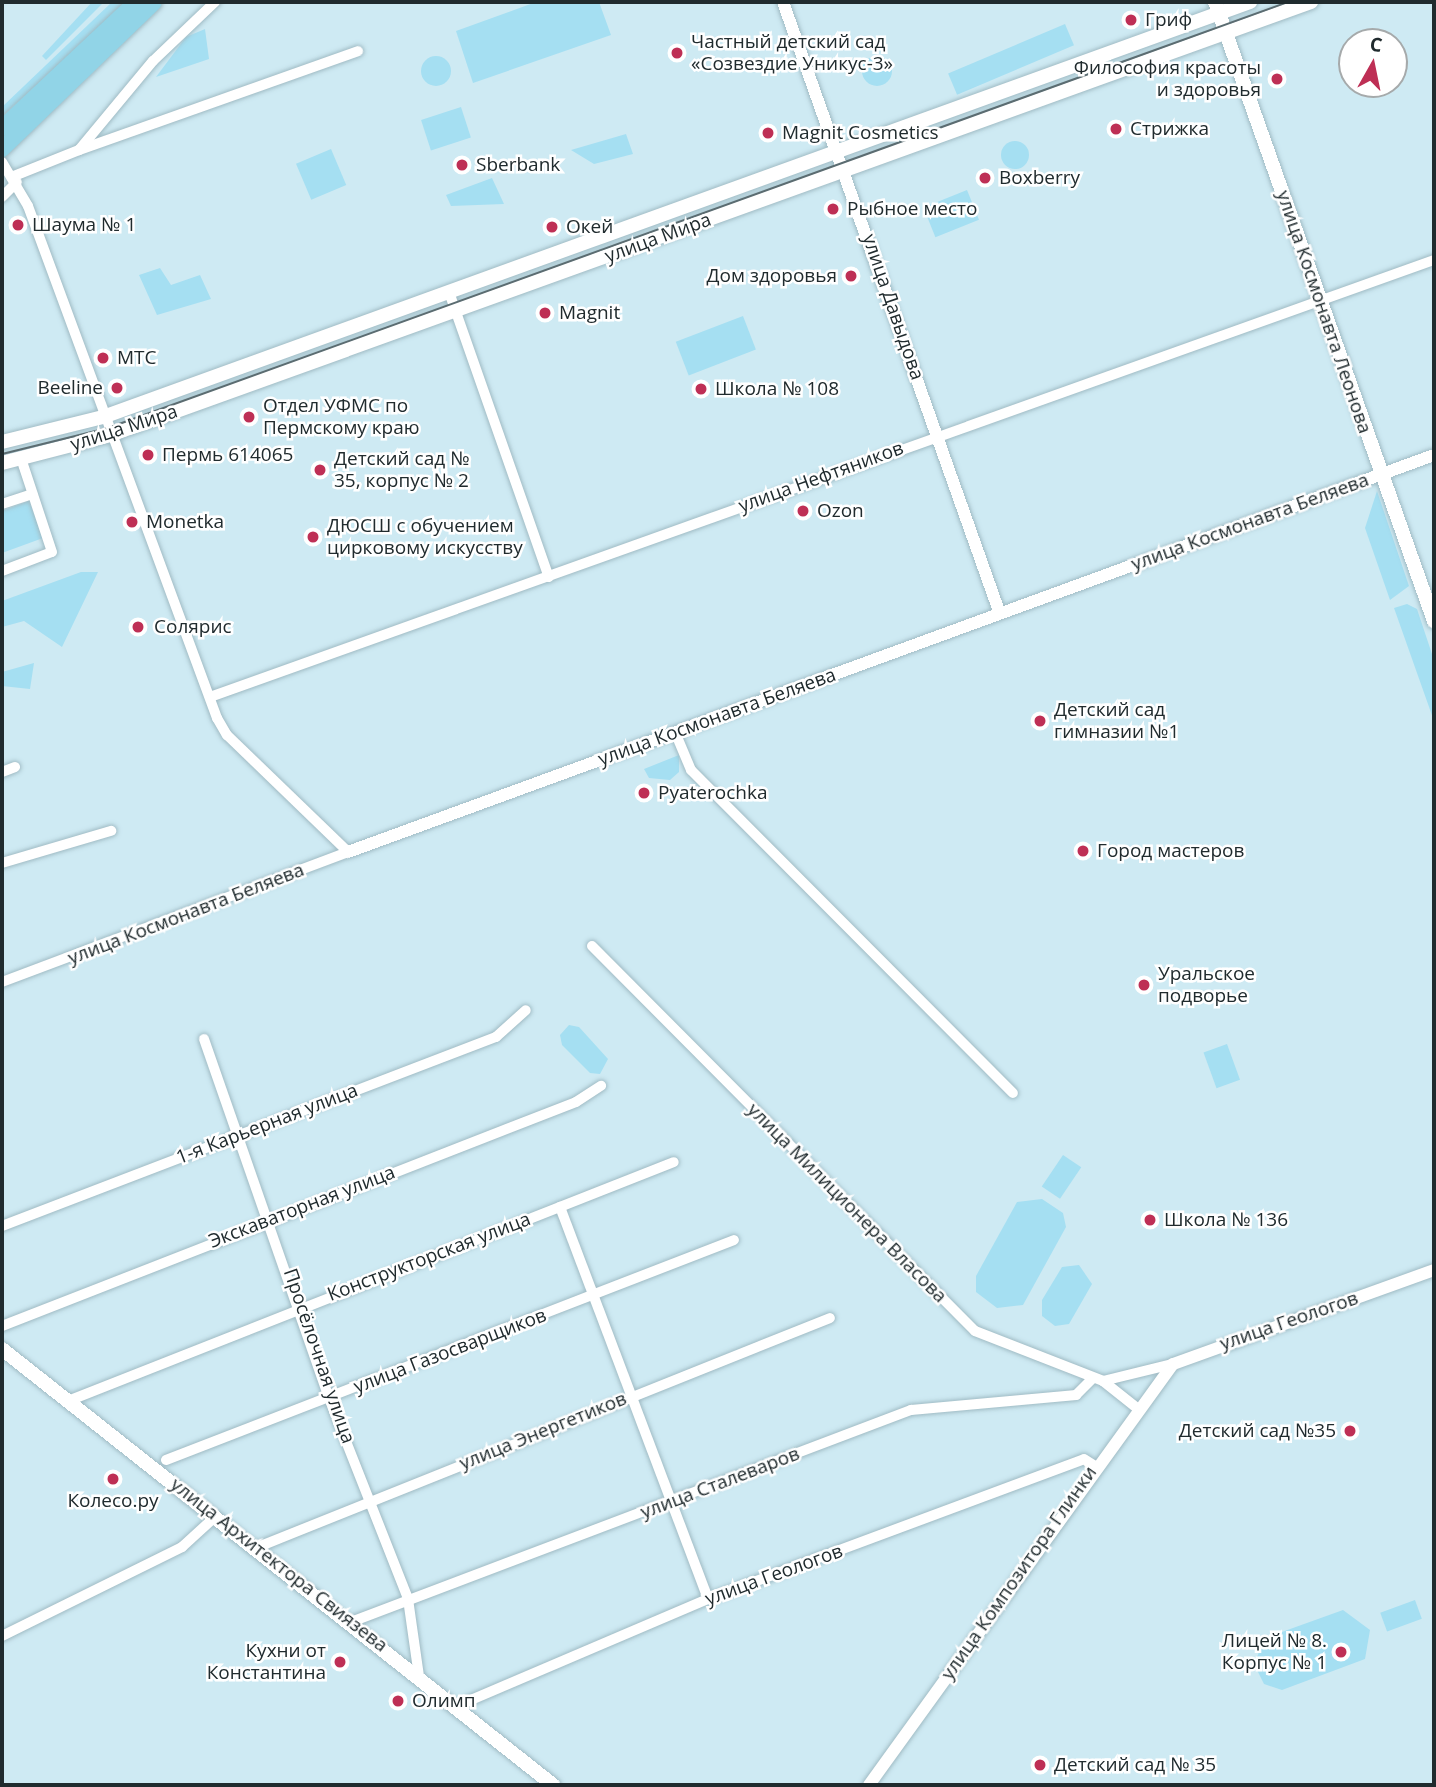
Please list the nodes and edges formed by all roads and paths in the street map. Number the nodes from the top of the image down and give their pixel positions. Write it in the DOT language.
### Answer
graph roads {
  1 [pos="136,2"];
  2 [pos="154,2"];
  3 [pos="215,2"];
  4 [pos="783,2"];
  5 [pos="1250,2"];
  6 [pos="1311,2"];
  7 [pos="1217,7"];
  8 [pos="1226,32"];
  9 [pos="358,51"];
  10 [pos="2,128"];
  11 [pos="2,149"];
  12 [pos="79,150"];
  13 [pos="838,151"];
  14 [pos="2,162"];
  15 [pos="844,170"];
  16 [pos="16,179"];
  17 [pos="2,197"];
  18 [pos="1434,260"];
  19 [pos="449,292"];
  20 [pos="1321,301"];
  21 [pos="456,311"];
  22 [pos="103,417"];
  23 [pos="110,435"];
  24 [pos="938,435"];
  25 [pos="2,442"];
  26 [pos="1434,454"];
  27 [pos="21,458"];
  28 [pos="2,463"];
  29 [pos="1381,473"];
  30 [pos="32,495"];
  31 [pos="2,504"];
  32 [pos="2,571"];
  33 [pos="549,577"];
  34 [pos="1000,614"];
  35 [pos="1434,621"];
  36 [pos="210,696"];
  37 [pos="675,732"];
  38 [pos="15,767"];
  39 [pos="2,772"];
  40 [pos="111,831"];
  41 [pos="348,852"];
  42 [pos="2,863"];
  43 [pos="592,946"];
  44 [pos="2,982"];
  45 [pos="526,1010"];
  46 [pos="204,1039"];
  47 [pos="601,1086"];
  48 [pos="1013,1093"];
  49 [pos="240,1134"];
  50 [pos="674,1162"];
  51 [pos="560,1207"];
  52 [pos="271,1219"];
  53 [pos="2,1226"];
  54 [pos="734,1240"];
  55 [pos="1434,1270"];
  56 [pos="592,1296"];
  57 [pos="302,1304"];
  58 [pos="830,1318"];
  59 [pos="2,1325"];
  60 [pos="2,1349"];
  61 [pos="1173,1364"];
  62 [pos="1098,1380"];
  63 [pos="629,1397"];
  64 [pos="330,1398"];
  65 [pos="68,1401"];
  66 [pos="1137,1408"];
  67 [pos="166,1460"];
  68 [pos="1096,1466"];
  69 [pos="370,1500"];
  70 [pos="669,1504"];
  71 [pos="216,1516"];
  72 [pos="258,1547"];
  73 [pos="408,1599"];
  74 [pos="708,1600"];
  75 [pos="351,1622"];
  76 [pos="2,1636"];
  77 [pos="419,1676"];
  78 [pos="457,1706"];
  79 [pos="553,1785"];
  80 [pos="869,1785"];
  1 -- 10 [label="main road"];
  2 -- 11 [label="main road"];
  3 -- 12 [label="street"];
  4 -- 13 [label="street, улица Давыдова"];
  5 -- 7 [label="main road, улица Мира"];
  6 -- 8 [label="main road, улица Мира"];
  7 -- 8 [label="main road, улица Космонавта Леонова"];
  7 -- 13 [label="main road, улица Мира"];
  8 -- 15 [label="main road, улица Мира"];
  8 -- 20 [label="main road, улица Космонавта Леонова"];
  9 -- 12 [label="street"];
  12 -- 16 [label="street"];
  13 -- 15 [label="street, улица Давыдова"];
  13 -- 19 [label="main road, улица Мира"];
  14 -- 16 [label="street"];
  15 -- 21 [label="main road, улица Мира"];
  15 -- 24 [label="street, улица Давыдова"];
  16 -- 17 [label="street"];
  16 -- 22 [label="street"];
  18 -- 20 [label="street, улица Нефтяников"];
  19 -- 21 [label="street"];
  19 -- 22 [label="main road, улица Мира"];
  20 -- 24 [label="street, улица Нефтяников"];
  20 -- 29 [label="main road, улица Космонавта Леонова"];
  21 -- 23 [label="main road, улица Мира"];
  21 -- 33 [label="street"];
  22 -- 23 [label="street"];
  22 -- 25 [label="main road, улица Мира"];
  23 -- 27 [label="main road, улица Мира"];
  23 -- 36 [label="street"];
  24 -- 33 [label="street, улица Нефтяников"];
  24 -- 34 [label="street, улица Давыдова"];
  26 -- 29 [label="street, улица Космонавта Беляева"];
  27 -- 28 [label="main road, улица Мира"];
  27 -- 30 [label="street"];
  29 -- 34 [label="street, улица Космонавта Беляева"];
  29 -- 35 [label="main road, улица Космонавта Леонова"];
  30 -- 31 [label="street"];
  30 -- 32 [label="street"];
  33 -- 36 [label="street, улица Нефтяников"];
  34 -- 37 [label="street, улица Космонавта Беляева"];
  36 -- 41 [label="street"];
  37 -- 41 [label="street, улица Космонавта Беляева"];
  37 -- 48 [label="street"];
  38 -- 39 [label="street"];
  40 -- 42 [label="street"];
  41 -- 44 [label="street, улица Космонавта Беляева"];
  43 -- 62 [label="street, улица Милиционера Власова"];
  45 -- 49 [label="street, 1-я Карьерная улица"];
  46 -- 49 [label="street, Просёлочная улица"];
  47 -- 52 [label="street, Экскаваторная улица"];
  49 -- 52 [label="street, Просёлочная улица"];
  49 -- 53 [label="street, 1-я Карьерная улица"];
  50 -- 51 [label="street, Конструкторская улица"];
  51 -- 56 [label="street"];
  51 -- 57 [label="street, Конструкторская улица"];
  52 -- 57 [label="street, Просёлочная улица"];
  52 -- 59 [label="street, Экскаваторная улица"];
  54 -- 56 [label="street, улица Газосварщиков"];
  55 -- 61 [label="street, улица Геологов"];
  56 -- 63 [label="street"];
  56 -- 64 [label="street, улица Газосварщиков"];
  57 -- 64 [label="street, Просёлочная улица"];
  57 -- 65 [label="street, Конструкторская улица"];
  58 -- 63 [label="street, улица Энергетиков"];
  60 -- 65 [label="main road, улица Архитектора Свиязева"];
  61 -- 62 [label="street, улица Геологов"];
  61 -- 66 [label="street, улица Композитора Глинки"];
  62 -- 66 [label="street, улица Милиционера Власова"];
  62 -- 70 [label="street, улица Сталеваров"];
  63 -- 69 [label="street, улица Энергетиков"];
  63 -- 70 [label="street"];
  64 -- 67 [label="street, улица Газосварщиков"];
  64 -- 69 [label="street, Просёлочная улица"];
  65 -- 71 [label="main road, улица Архитектора Свиязева"];
  66 -- 68 [label="street, улица Композитора Глинки"];
  68 -- 74 [label="street, улица Геологов"];
  68 -- 80 [label="street, улица Композитора Глинки"];
  69 -- 72 [label="street, улица Энергетиков"];
  69 -- 73 [label="street, Просёлочная улица"];
  70 -- 73 [label="street, улица Сталеваров"];
  70 -- 74 [label="street"];
  71 -- 72 [label="main road, улица Архитектора Свиязева"];
  71 -- 76 [label="street"];
  72 -- 75 [label="main road, улица Архитектора Свиязева"];
  73 -- 75 [label="street, улица Сталеваров"];
  73 -- 77 [label="street, Просёлочная улица"];
  74 -- 78 [label="street, улица Геологов"];
  75 -- 77 [label="main road, улица Архитектора Свиязева"];
  77 -- 78 [label="main road, улица Архитектора Свиязева"];
  78 -- 79 [label="main road, улица Архитектора Свиязева"];
}
